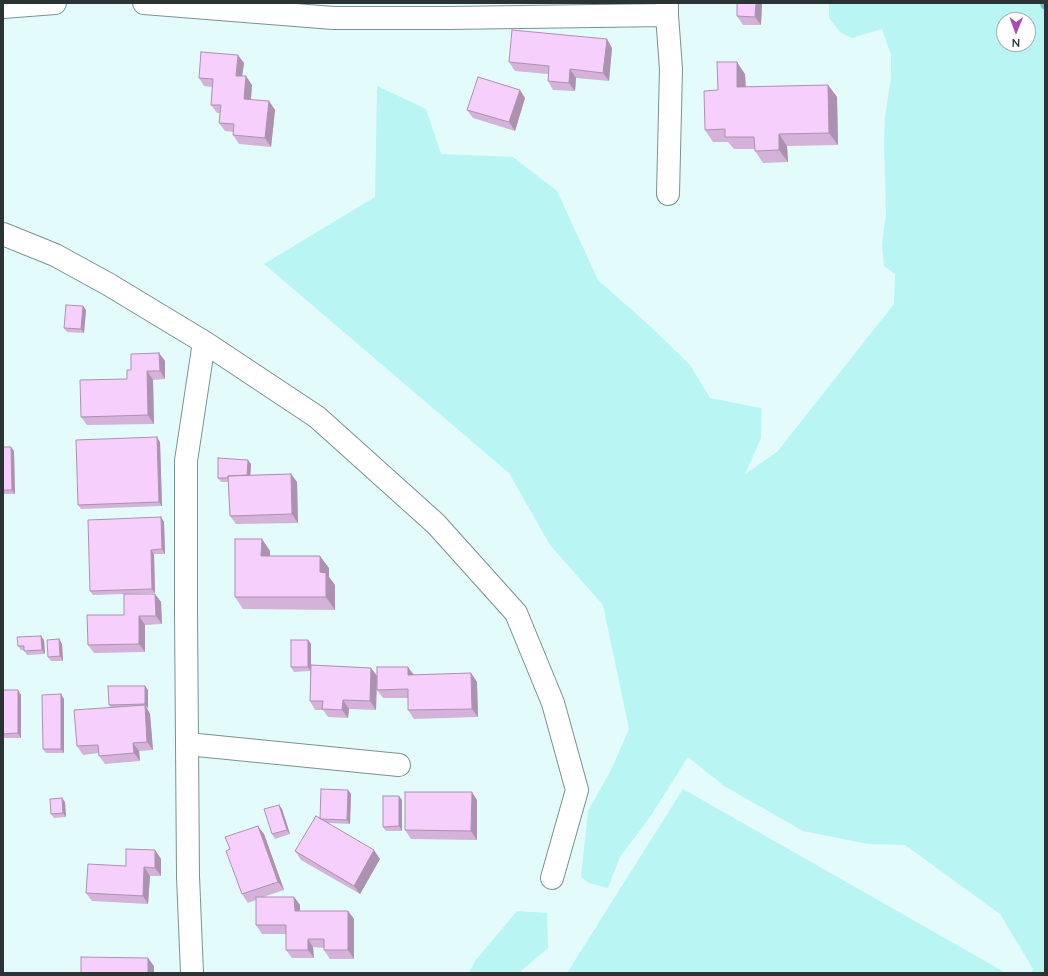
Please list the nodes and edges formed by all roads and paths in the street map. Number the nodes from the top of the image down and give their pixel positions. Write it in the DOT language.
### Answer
graph roads {
  1 [pos="54,3"];
  2 [pos="144,3"];
  3 [pos="3,8"];
  4 [pos="667,9"];
  5 [pos="668,194"];
  6 [pos="3,234"];
  7 [pos="204,342"];
  8 [pos="187,744"];
  9 [pos="399,765"];
  10 [pos="552,878"];
  11 [pos="192,973"];
  1 -- 3 [label="street"];
  2 -- 4 [label="street"];
  4 -- 5 [label="street"];
  6 -- 7 [label="street"];
  7 -- 8 [label="street"];
  7 -- 10 [label="street"];
  8 -- 9 [label="street"];
  8 -- 11 [label="street"];
}
